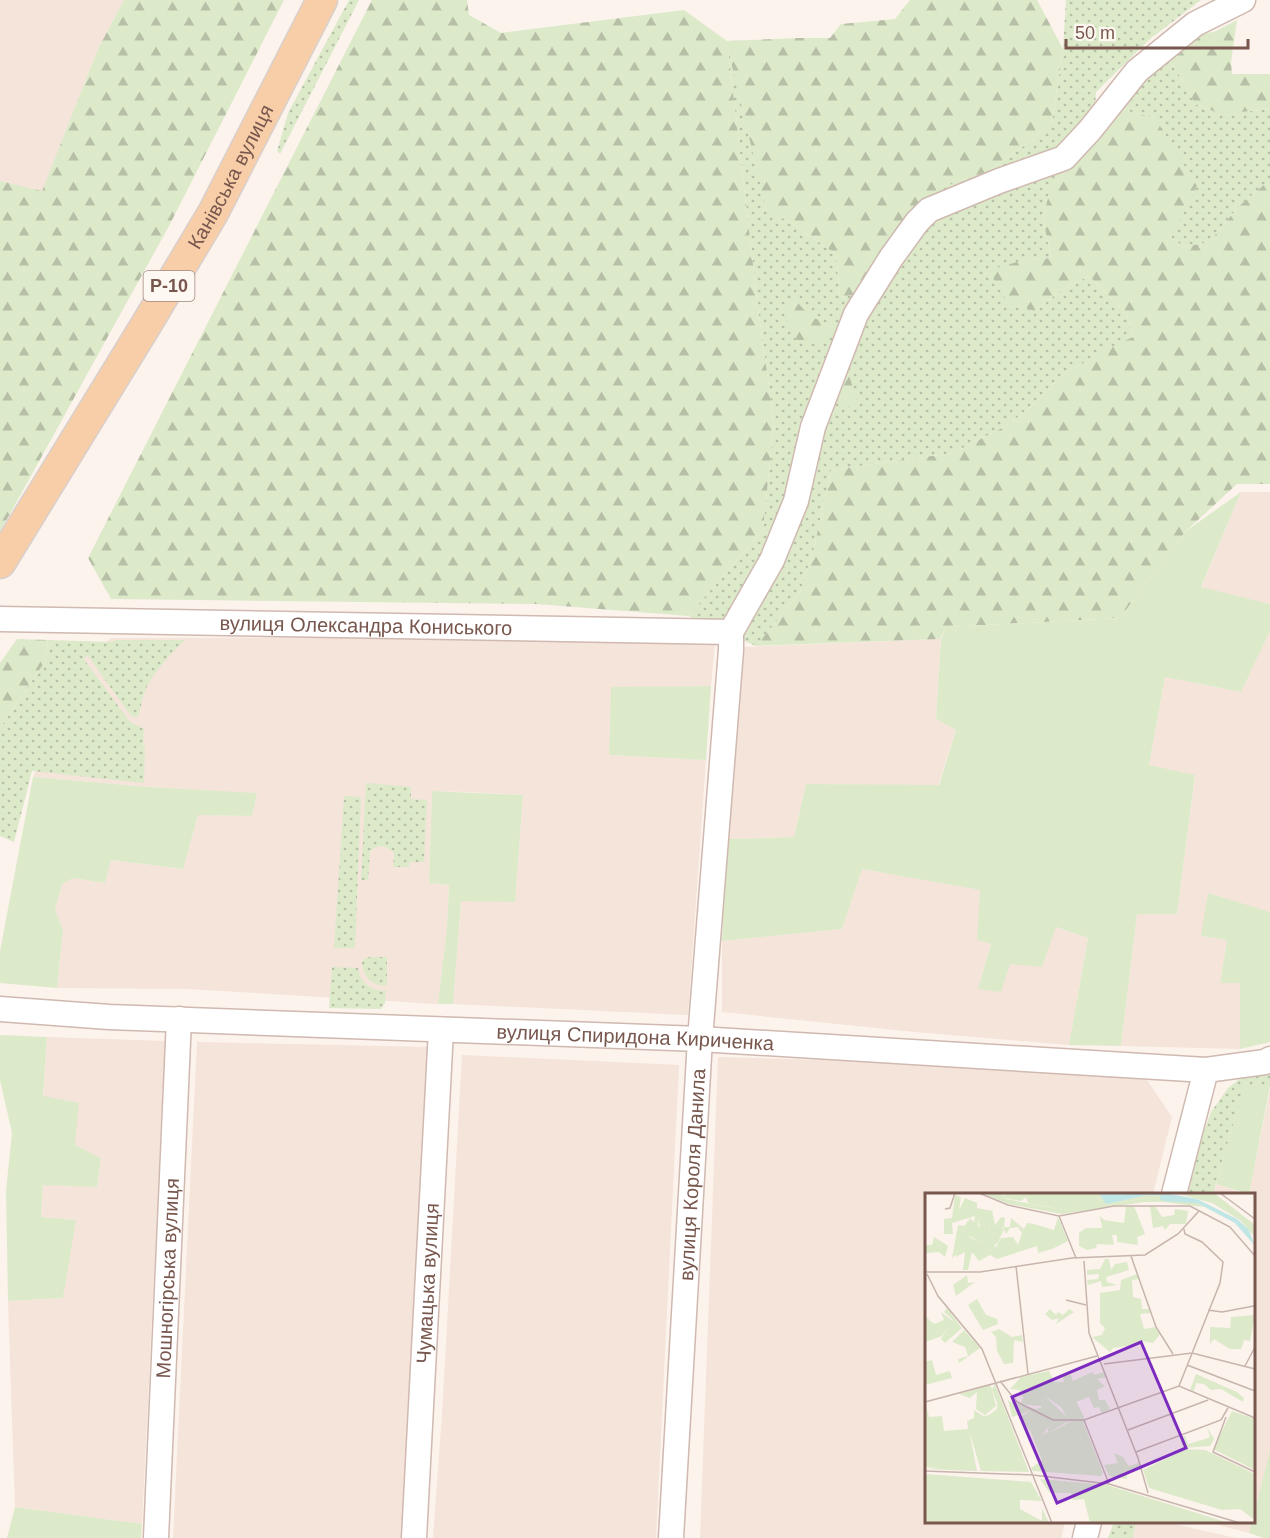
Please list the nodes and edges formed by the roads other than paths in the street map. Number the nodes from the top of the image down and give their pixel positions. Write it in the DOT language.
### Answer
graph roads {
  1 [pos="322,0"];
  2 [pos="1243,0"];
  3 [pos="0,563"];
  4 [pos="0,619"];
  5 [pos="731,632"];
  6 [pos="0,1009"];
  7 [pos="178,1018"];
  8 [pos="441,1030"];
  9 [pos="700,1039"];
  10 [pos="1270,1059"];
  11 [pos="1206,1070"];
  12 [pos="1174,1193"];
  13 [pos="1089,1523"];
  14 [pos="156,1538"];
  15 [pos="414,1538"];
  16 [pos="671,1538"];
  17 [pos="1085,1538"];
  1 -- 3 [label="main road, Канівська вулиця / Р-10"];
  2 -- 5 [label="street"];
  4 -- 5 [label="street, вулиця Олександра Кониського"];
  5 -- 9 [label="street, вулиця Короля Данила"];
  6 -- 7 [label="street, вулиця Спиридона Кириченка"];
  7 -- 8 [label="street, вулиця Спиридона Кириченка"];
  7 -- 14 [label="street, Мошногірська вулиця"];
  8 -- 9 [label="street, вулиця Спиридона Кириченка"];
  8 -- 15 [label="street, Чумацька вулиця"];
  9 -- 11 [label="street, вулиця Спиридона Кириченка"];
  9 -- 16 [label="street, вулиця Короля Данила"];
  10 -- 11 [label="street, вулиця Спиридона Кириченка"];
  11 -- 12 [label="street"];
  13 -- 17 [label="street"];
}
